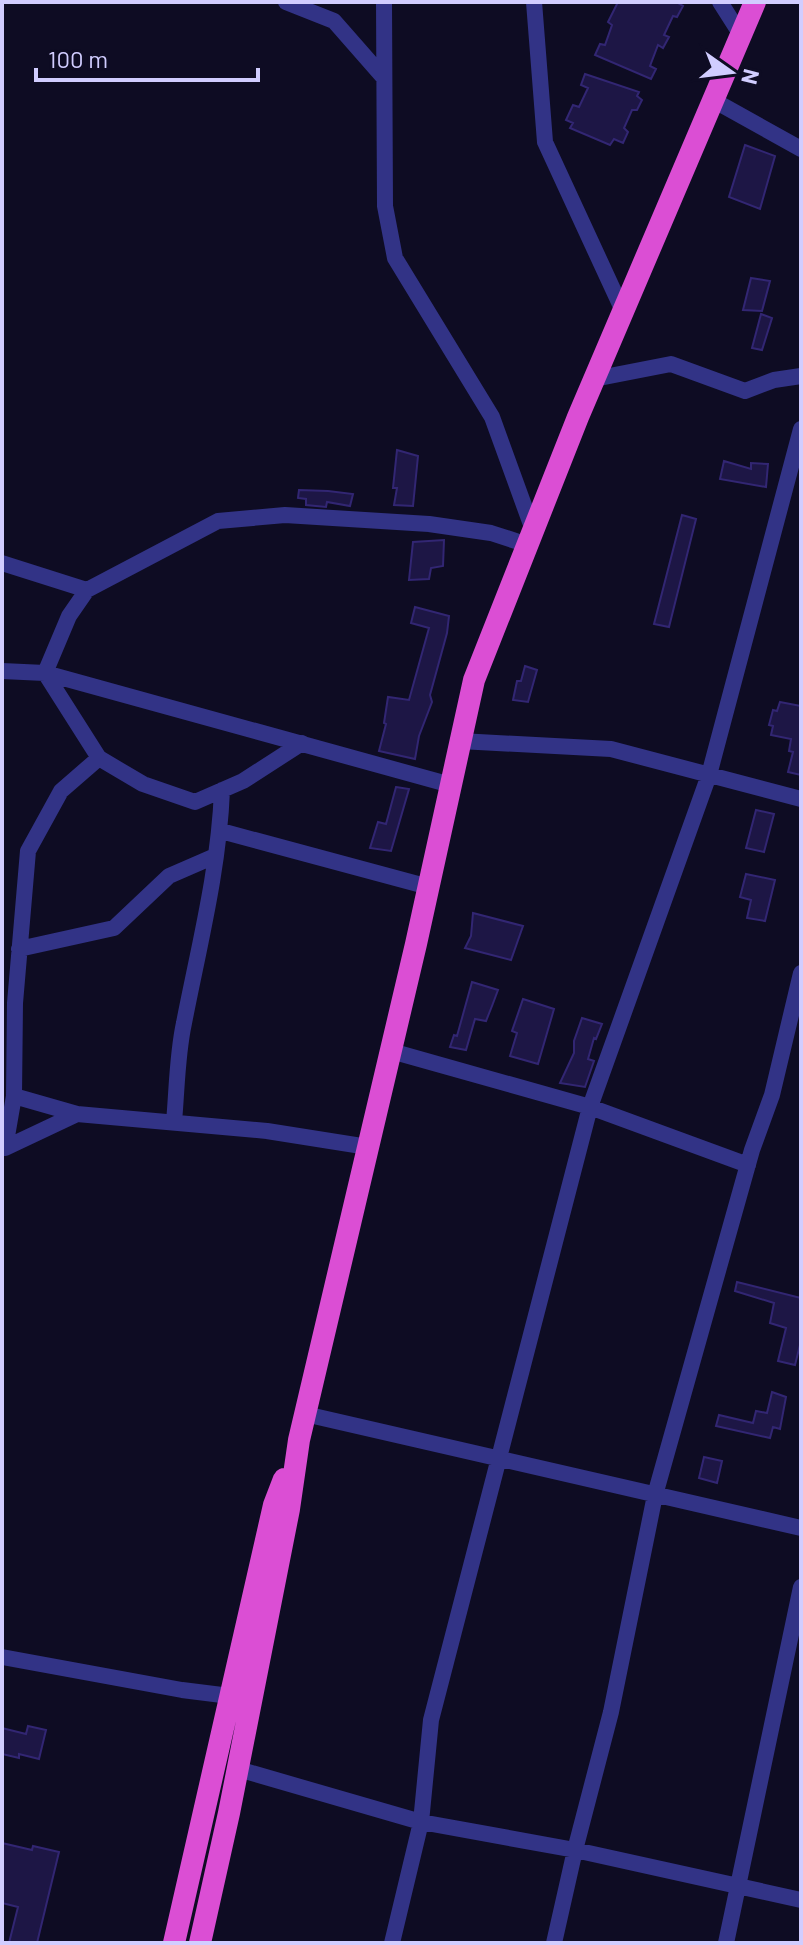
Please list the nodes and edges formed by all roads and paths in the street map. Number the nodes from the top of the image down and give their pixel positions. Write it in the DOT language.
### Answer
graph roads {
  1 [pos="286,2"];
  2 [pos="384,2"];
  3 [pos="534,2"];
  4 [pos="720,2"];
  5 [pos="755,2"];
  6 [pos="741,35"];
  7 [pos="384,78"];
  8 [pos="713,100"];
  9 [pos="801,149"];
  10 [pos="623,311"];
  11 [pos="801,376"];
  12 [pos="594,379"];
  13 [pos="801,429"];
  14 [pos="530,538"];
  15 [pos="2,563"];
  16 [pos="87,590"];
  17 [pos="4,669"];
  18 [pos="45,673"];
  19 [pos="460,741"];
  20 [pos="302,743"];
  21 [pos="99,758"];
  22 [pos="709,775"];
  23 [pos="451,785"];
  24 [pos="222,790"];
  25 [pos="801,799"];
  26 [pos="221,831"];
  27 [pos="215,856"];
  28 [pos="429,887"];
  29 [pos="19,949"];
  30 [pos="801,973"];
  31 [pos="391,1051"];
  32 [pos="14,1096"];
  33 [pos="590,1107"];
  34 [pos="77,1114"];
  35 [pos="174,1122"];
  36 [pos="368,1147"];
  37 [pos="3,1149"];
  38 [pos="748,1165"];
  39 [pos="305,1414"];
  40 [pos="299,1440"];
  41 [pos="499,1459"];
  42 [pos="655,1495"];
  43 [pos="801,1528"];
  44 [pos="801,1587"];
  45 [pos="2,1657"];
  46 [pos="801,1666"];
  47 [pos="783,1672"];
  48 [pos="230,1696"];
  49 [pos="238,1769"];
  50 [pos="421,1822"];
  51 [pos="575,1850"];
  52 [pos="739,1885"];
  53 [pos="801,1900"];
  54 [pos="174,1943"];
  55 [pos="200,1943"];
  56 [pos="392,1943"];
  57 [pos="554,1943"];
  58 [pos="726,1943"];
  1 -- 7 [label="street"];
  2 -- 7 [label="street"];
  3 -- 10 [label="street"];
  4 -- 6 [label="street"];
  5 -- 6 [label="highway"];
  6 -- 8 [label="highway"];
  7 -- 14 [label="street"];
  8 -- 9 [label="street"];
  8 -- 10 [label="highway"];
  10 -- 12 [label="highway"];
  11 -- 12 [label="street"];
  12 -- 14 [label="highway"];
  13 -- 22 [label="street"];
  14 -- 16 [label="street"];
  14 -- 19 [label="highway"];
  15 -- 16 [label="street"];
  16 -- 18 [label="street"];
  17 -- 18 [label="street"];
  18 -- 20 [label="street"];
  18 -- 21 [label="street"];
  19 -- 22 [label="street"];
  19 -- 23 [label="highway"];
  20 -- 23 [label="street"];
  20 -- 24 [label="street"];
  21 -- 24 [label="street"];
  21 -- 29 [label="street"];
  22 -- 25 [label="street"];
  22 -- 33 [label="street"];
  23 -- 28 [label="highway"];
  24 -- 26 [label="street"];
  26 -- 27 [label="street"];
  26 -- 28 [label="street"];
  27 -- 29 [label="street"];
  27 -- 35 [label="street"];
  28 -- 31 [label="highway"];
  29 -- 32 [label="street"];
  30 -- 38 [label="street"];
  31 -- 33 [label="street"];
  31 -- 36 [label="highway"];
  32 -- 34 [label="street"];
  32 -- 37 [label="street"];
  33 -- 38 [label="street"];
  33 -- 41 [label="street"];
  34 -- 35 [label="street"];
  34 -- 37 [label="street"];
  35 -- 36 [label="street"];
  36 -- 39 [label="highway"];
  38 -- 42 [label="street"];
  39 -- 40 [label="highway"];
  39 -- 41 [label="street"];
  40 -- 48 [label="highway"];
  40 -- 49 [label="highway"];
  41 -- 42 [label="street"];
  41 -- 50 [label="street"];
  42 -- 43 [label="street"];
  42 -- 51 [label="street"];
  44 -- 47 [label="street"];
  45 -- 48 [label="street"];
  46 -- 47 [label="street"];
  47 -- 52 [label="street"];
  48 -- 54 [label="highway"];
  49 -- 50 [label="street"];
  49 -- 55 [label="highway"];
  50 -- 51 [label="street"];
  50 -- 56 [label="street"];
  51 -- 52 [label="street"];
  51 -- 57 [label="street"];
  52 -- 53 [label="street"];
  52 -- 58 [label="street"];
}
